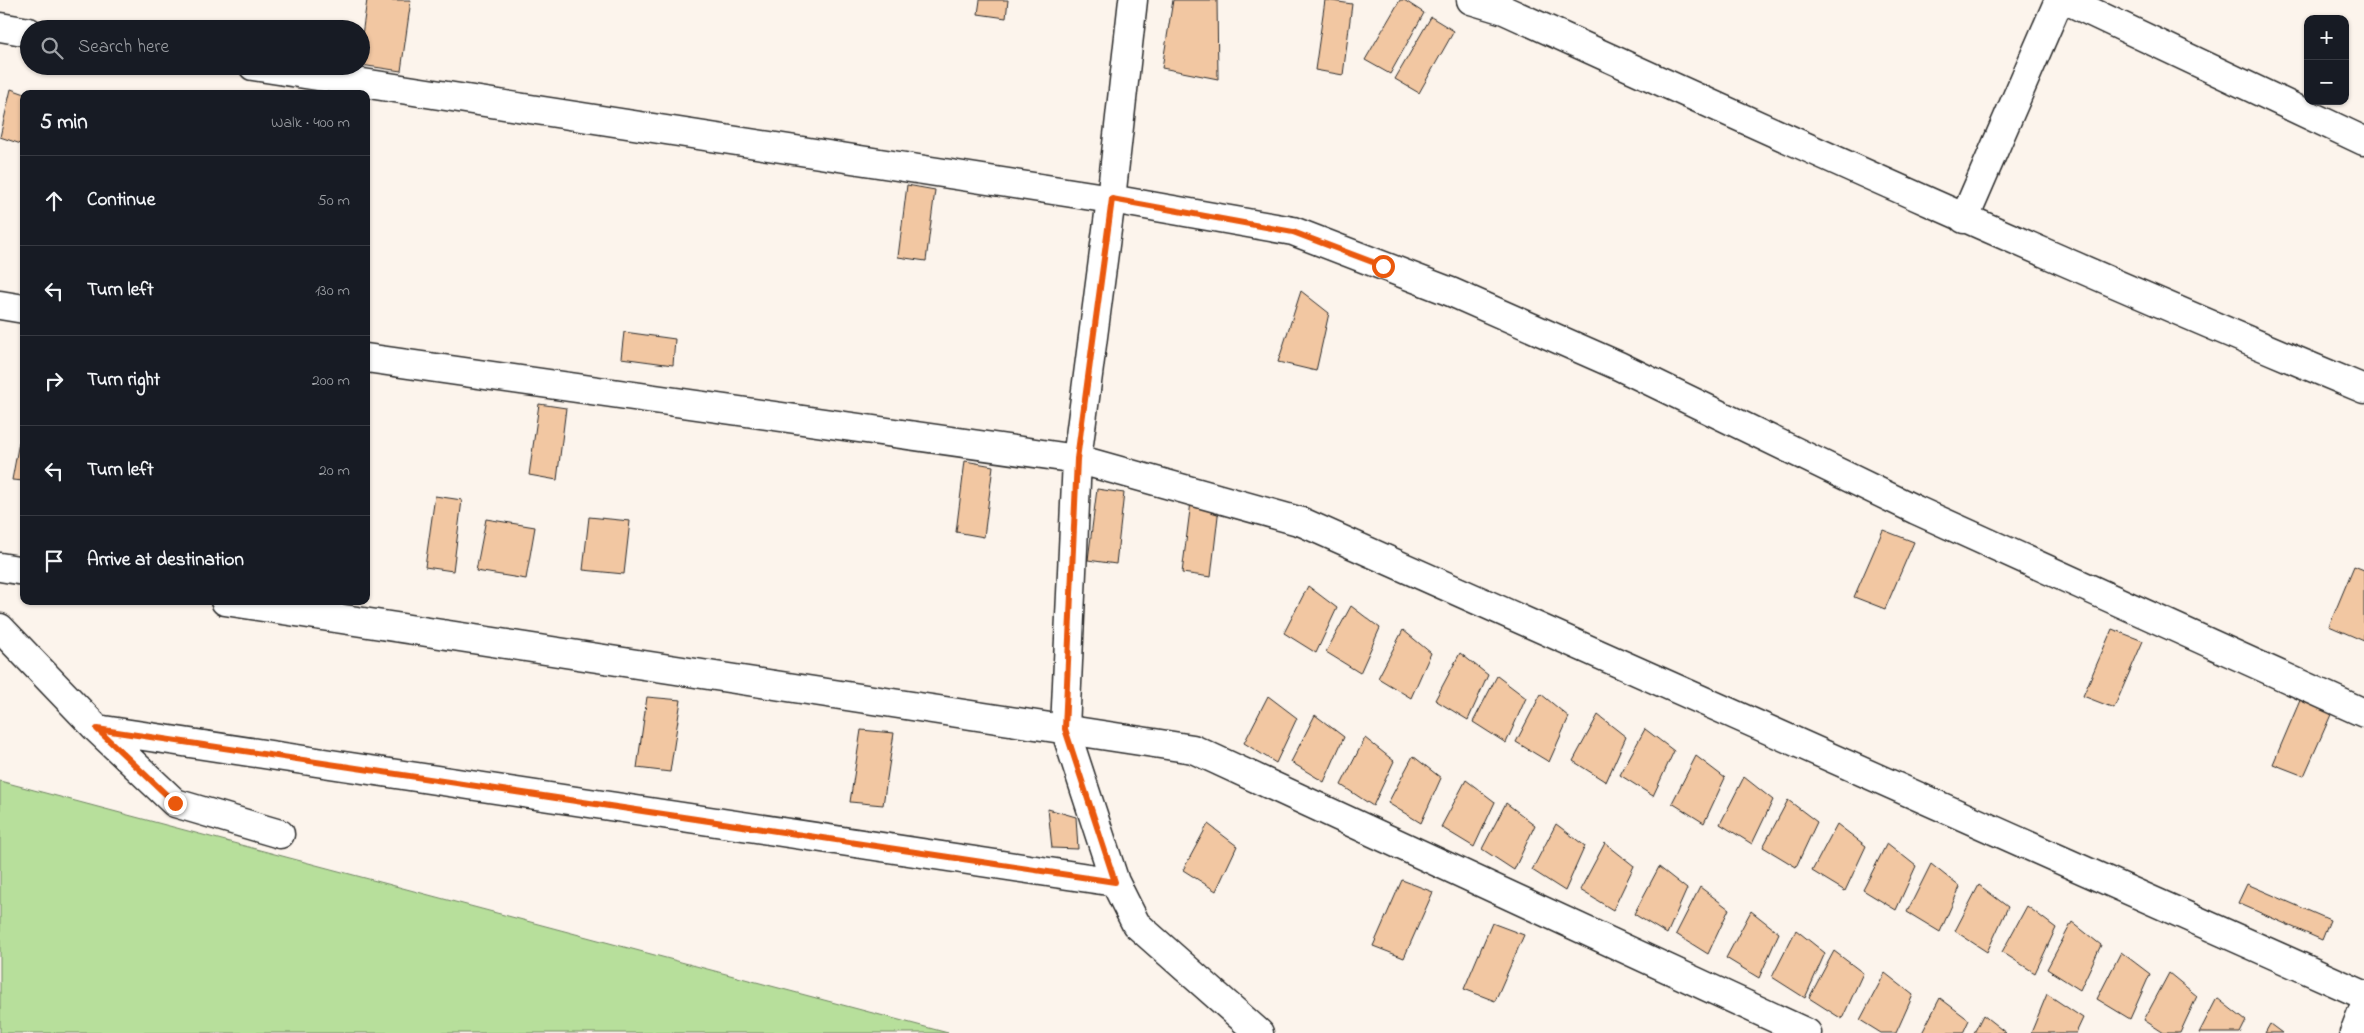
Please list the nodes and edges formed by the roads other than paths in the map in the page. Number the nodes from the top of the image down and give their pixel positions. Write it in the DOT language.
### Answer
graph roads {
  1 [pos="1134,0"];
  2 [pos="1471,0"];
  3 [pos="2059,0"];
  4 [pos="2066,0"];
  5 [pos="0,27"];
  6 [pos="20,30"];
  7 [pos="311,75"];
  8 [pos="2364,141"];
  9 [pos="1112,199"];
  10 [pos="1964,219"];
  11 [pos="0,305"];
  12 [pos="20,308"];
  13 [pos="370,359"];
  14 [pos="2364,389"];
  15 [pos="1077,459"];
  16 [pos="0,567"];
  17 [pos="20,570"];
  18 [pos="251,605"];
  19 [pos="0,628"];
  20 [pos="2364,713"];
  21 [pos="97,729"];
  22 [pos="1065,729"];
  23 [pos="280,834"];
  24 [pos="1115,882"];
  25 [pos="2364,996"];
  26 [pos="2364,1007"];
  27 [pos="1259,1033"];
  28 [pos="1807,1033"];
  29 [pos="2354,1033"];
  1 -- 9 [label="street"];
  2 -- 10 [label="street"];
  3 -- 10 [label="street"];
  4 -- 8 [label="street"];
  5 -- 6 [label="street"];
  7 -- 9 [label="street"];
  9 -- 15 [label="street"];
  9 -- 20 [label="street"];
  10 -- 14 [label="street"];
  11 -- 12 [label="street"];
  13 -- 15 [label="street"];
  15 -- 22 [label="street"];
  15 -- 25 [label="street"];
  16 -- 17 [label="street"];
  18 -- 22 [label="street"];
  19 -- 21 [label="street"];
  21 -- 23 [label="street"];
  21 -- 24 [label="street"];
  22 -- 24 [label="street"];
  22 -- 28 [label="street"];
  24 -- 27 [label="street"];
  26 -- 29 [label="street"];
}
